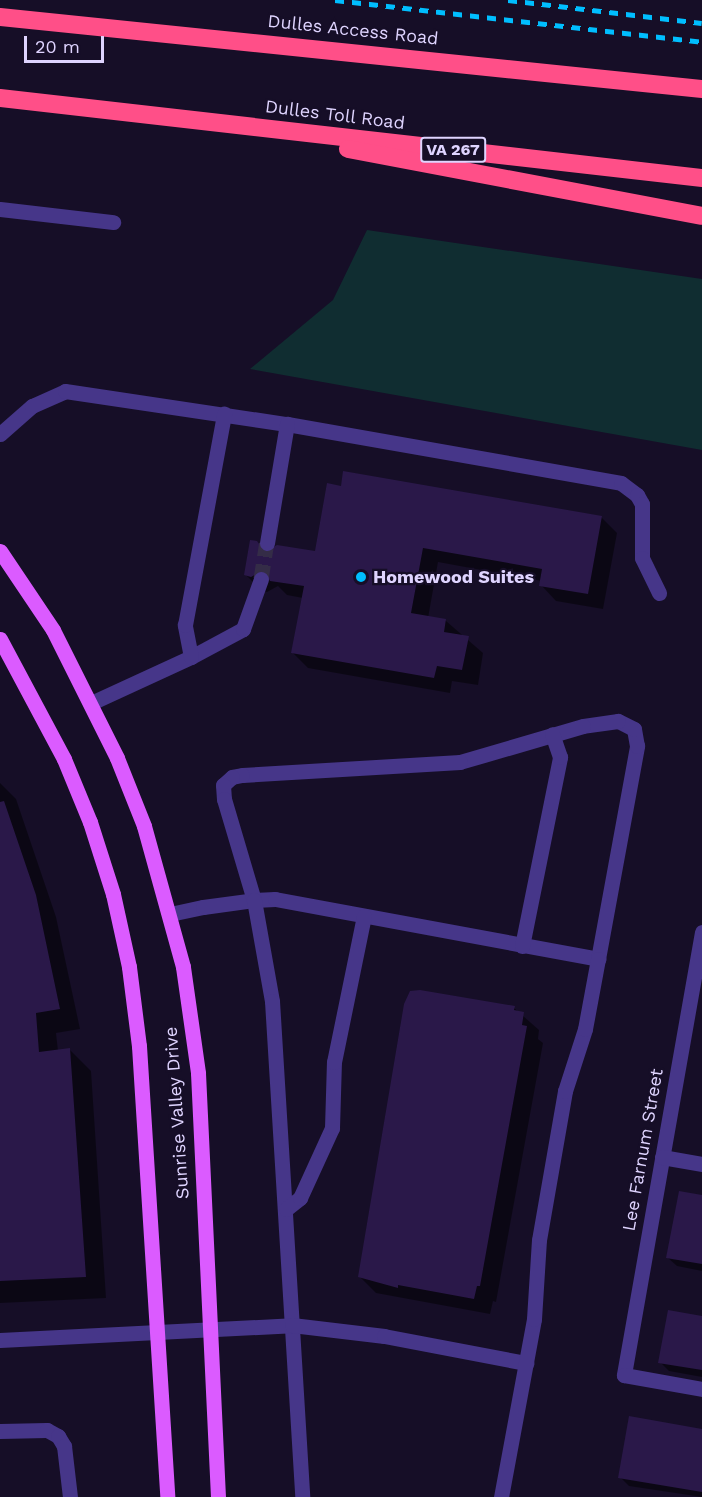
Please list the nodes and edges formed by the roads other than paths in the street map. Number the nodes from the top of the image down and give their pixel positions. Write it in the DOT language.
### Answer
graph roads {
  1 [pos="0,17"];
  2 [pos="702,88"];
  3 [pos="0,98"];
  4 [pos="205,121"];
  5 [pos="702,178"];
  6 [pos="0,209"];
  7 [pos="702,216"];
  8 [pos="113,222"];
  9 [pos="224,414"];
  10 [pos="287,424"];
  11 [pos="0,434"];
  12 [pos="267,543"];
  13 [pos="0,551"];
  14 [pos="261,579"];
  15 [pos="659,593"];
  16 [pos="0,639"];
  17 [pos="191,657"];
  18 [pos="91,703"];
  19 [pos="552,734"];
  20 [pos="254,900"];
  21 [pos="170,914"];
  22 [pos="364,916"];
  23 [pos="702,932"];
  24 [pos="522,946"];
  25 [pos="598,959"];
  26 [pos="662,1157"];
  27 [pos="702,1164"];
  28 [pos="286,1209"];
  29 [pos="292,1324"];
  30 [pos="208,1328"];
  31 [pos="157,1331"];
  32 [pos="0,1340"];
  33 [pos="526,1363"];
  34 [pos="702,1389"];
  35 [pos="0,1431"];
  36 [pos="70,1497"];
  37 [pos="167,1497"];
  38 [pos="218,1497"];
  39 [pos="302,1497"];
  40 [pos="501,1497"];
  1 -- 2 [label="highway, Dulles Access Road"];
  3 -- 4 [label="highway, Dulles Toll Road / VA 267"];
  4 -- 5 [label="highway, Dulles Toll Road / VA 267"];
  4 -- 7 [label="highway"];
  6 -- 8 [label="street"];
  9 -- 10 [label="street"];
  9 -- 11 [label="street"];
  9 -- 17 [label="street"];
  10 -- 12 [label="street"];
  10 -- 15 [label="street"];
  13 -- 18 [label="main road, Sunrise Valley Drive"];
  14 -- 17 [label="street"];
  16 -- 31 [label="main road, Sunrise Valley Drive"];
  17 -- 18 [label="street"];
  18 -- 21 [label="main road, Sunrise Valley Drive"];
  19 -- 20 [label="street"];
  19 -- 24 [label="street"];
  19 -- 25 [label="street"];
  20 -- 21 [label="street"];
  20 -- 22 [label="street"];
  20 -- 28 [label="street"];
  21 -- 30 [label="main road, Sunrise Valley Drive"];
  22 -- 24 [label="street"];
  22 -- 28 [label="street"];
  23 -- 26 [label="street, Lee Farnum Street"];
  24 -- 25 [label="street"];
  25 -- 33 [label="street"];
  26 -- 27 [label="street"];
  26 -- 34 [label="street, Lee Farnum Street"];
  28 -- 29 [label="street"];
  29 -- 30 [label="street"];
  29 -- 33 [label="street"];
  29 -- 39 [label="street"];
  30 -- 31 [label="street"];
  30 -- 38 [label="main road, Sunrise Valley Drive"];
  31 -- 32 [label="street"];
  31 -- 37 [label="main road, Sunrise Valley Drive"];
  33 -- 40 [label="street"];
  35 -- 36 [label="street"];
}
